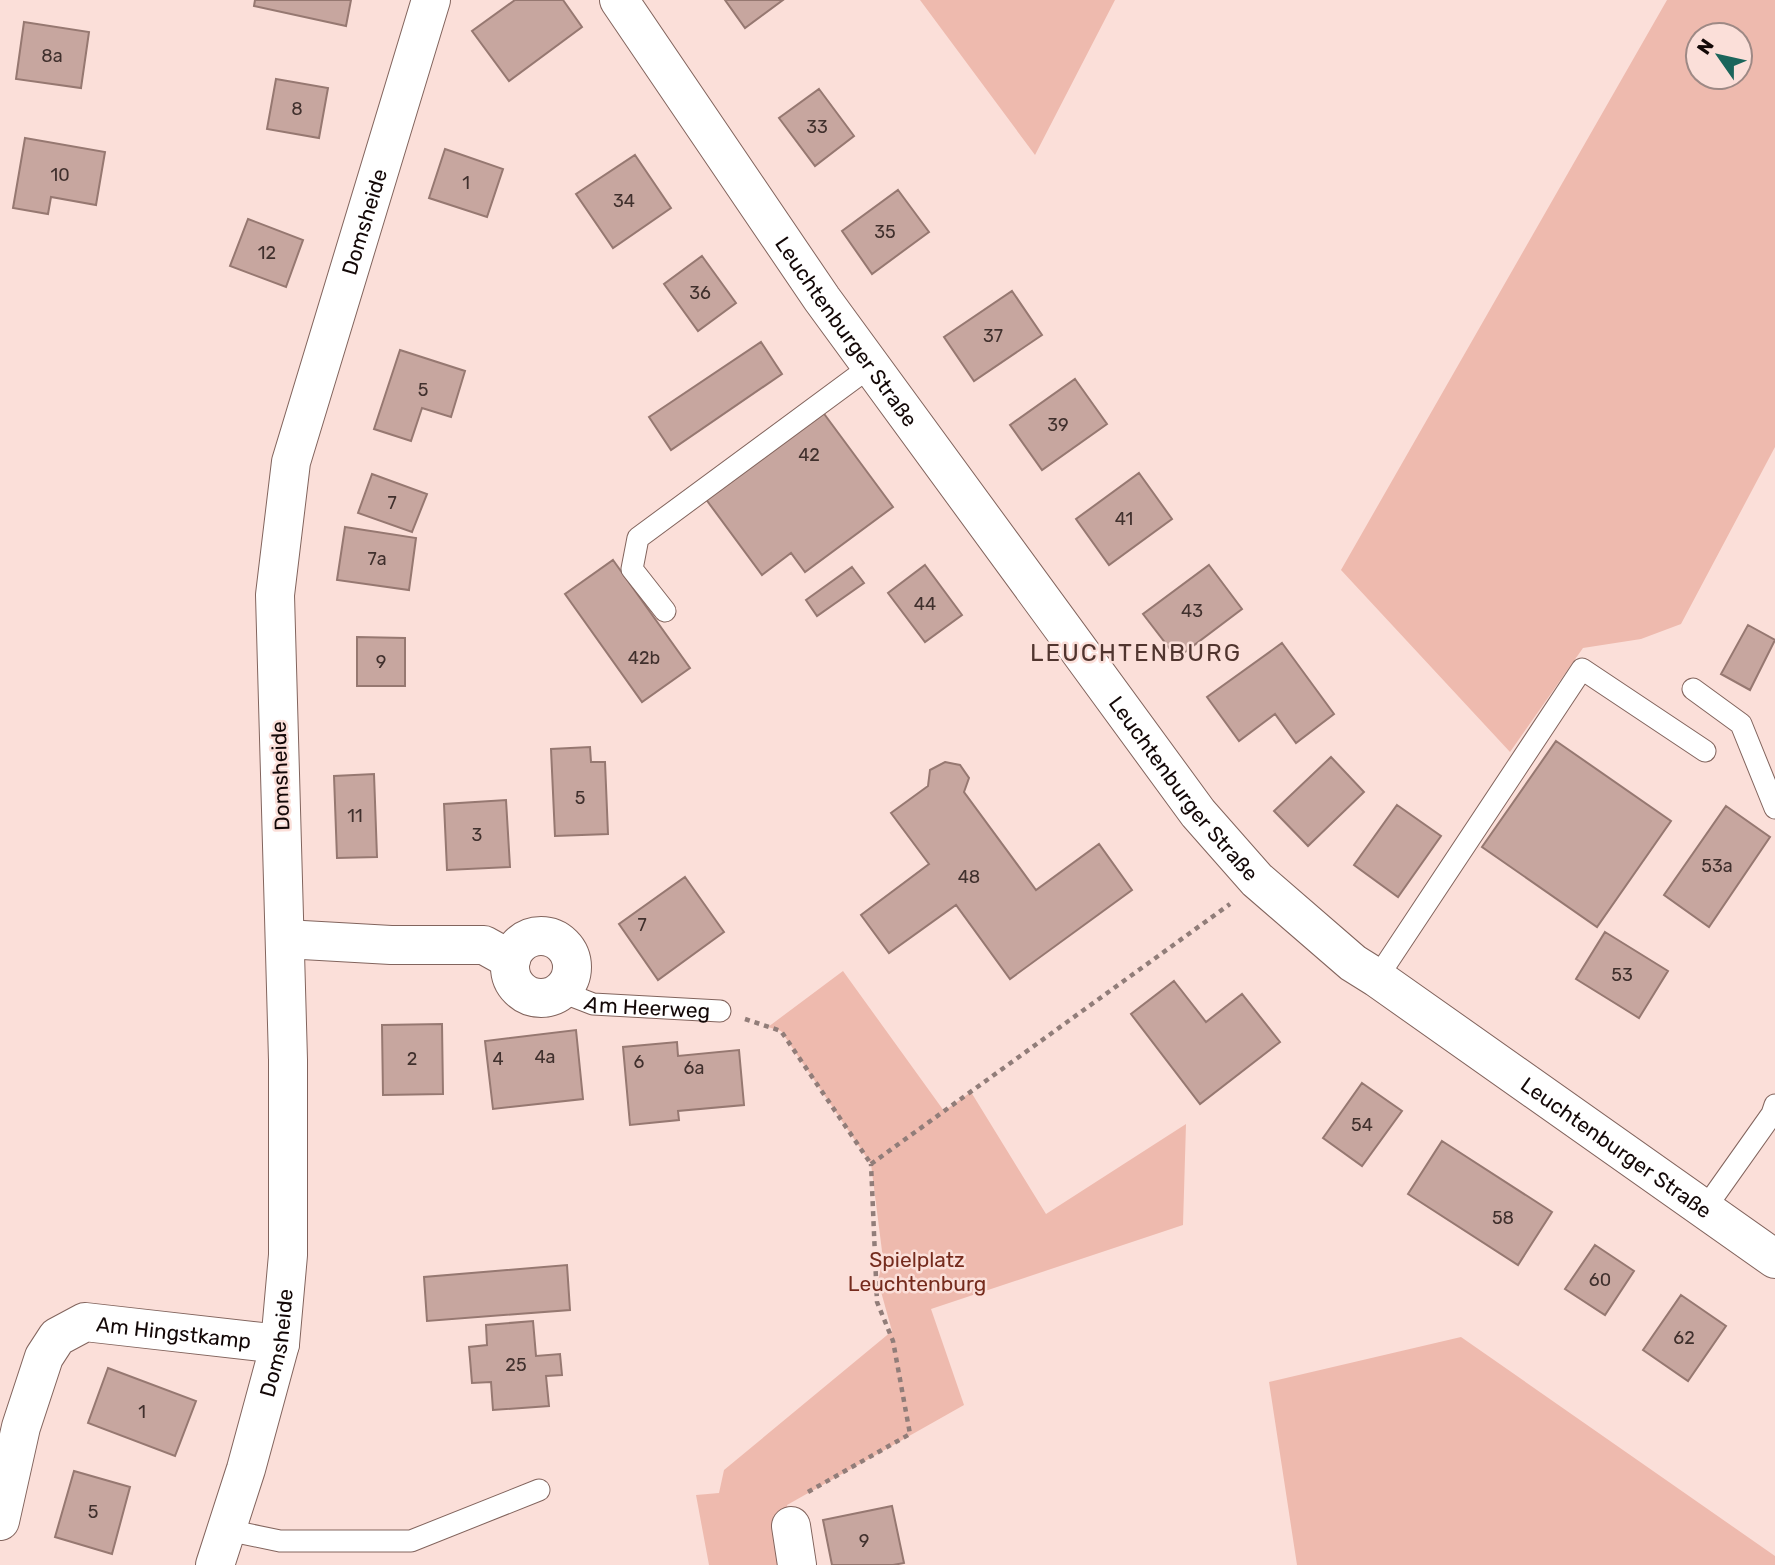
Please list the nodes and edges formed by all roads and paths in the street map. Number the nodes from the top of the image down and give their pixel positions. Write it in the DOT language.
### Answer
graph roads {
  1 [pos="432,0"];
  2 [pos="619,0"];
  3 [pos="871,366"];
  4 [pos="665,611"];
  5 [pos="1693,689"];
  6 [pos="1705,751"];
  7 [pos="1775,808"];
  8 [pos="1231,904"];
  9 [pos="285,939"];
  10 [pos="511,960"];
  11 [pos="1377,978"];
  12 [pos="562,992"];
  13 [pos="720,1011"];
  14 [pos="1775,1105"];
  15 [pos="871,1164"];
  16 [pos="1704,1210"];
  17 [pos="1775,1259"];
  18 [pos="280,1344"];
  19 [pos="539,1490"];
  20 [pos="0,1521"];
  21 [pos="791,1526"];
  22 [pos="221,1547"];
  23 [pos="797,1565"];
  1 -- 9 [label="street, Domsheide"];
  2 -- 3 [label="street, Leuchtenburger Straße"];
  3 -- 4 [label="lane"];
  3 -- 11 [label="street, Leuchtenburger Straße"];
  5 -- 7 [label="lane"];
  6 -- 11 [label="lane"];
  8 -- 15 [label="path"];
  9 -- 10 [label="street"];
  9 -- 18 [label="street, Domsheide"];
  10 -- 12 [label="street, Am Heerweg"];
  10 -- 12 [label="street, Am Heerweg"];
  11 -- 16 [label="street, Leuchtenburger Straße"];
  12 -- 13 [label="lane, Am Heerweg"];
  13 -- 15 [label="path, Am Heerweg"];
  14 -- 16 [label="lane"];
  15 -- 21 [label="path"];
  16 -- 17 [label="street, Leuchtenburger Straße"];
  18 -- 20 [label="street, Am Hingstkamp"];
  18 -- 22 [label="street, Domsheide"];
  19 -- 22 [label="lane"];
  21 -- 23 [label="street"];
}
